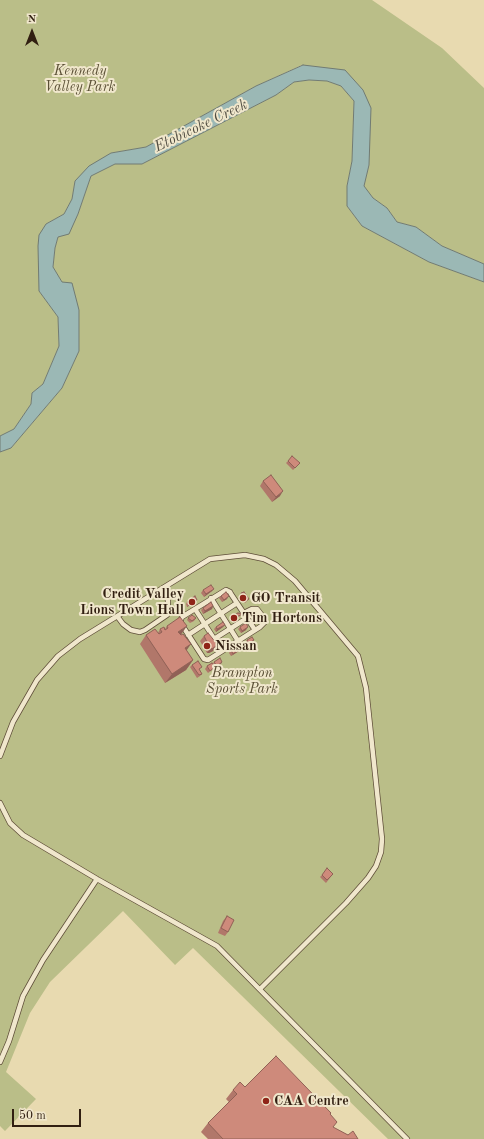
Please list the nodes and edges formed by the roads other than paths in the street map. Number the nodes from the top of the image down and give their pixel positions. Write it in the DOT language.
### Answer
graph roads {
  1 [pos="165,587"];
  2 [pos="211,598"];
  3 [pos="237,603"];
  4 [pos="195,609"];
  5 [pos="244,613"];
  6 [pos="221,614"];
  7 [pos="117,616"];
  8 [pos="247,618"];
  9 [pos="204,624"];
  10 [pos="230,629"];
  11 [pos="255,630"];
  12 [pos="188,635"];
  13 [pos="214,639"];
  14 [pos="238,641"];
  15 [pos="222,651"];
  16 [pos="0,756"];
  17 [pos="0,803"];
  18 [pos="97,879"];
  19 [pos="260,989"];
  20 [pos="0,1062"];
  21 [pos="406,1139"];
  1 -- 7 [label="lane"];
  1 -- 7 [label="lane"];
  1 -- 19 [label="lane"];
  2 -- 3 [label="lane"];
  2 -- 4 [label="lane"];
  2 -- 6 [label="lane"];
  3 -- 5 [label="lane"];
  3 -- 6 [label="lane"];
  4 -- 9 [label="lane"];
  4 -- 12 [label="lane"];
  5 -- 8 [label="lane"];
  5 -- 11 [label="lane"];
  6 -- 9 [label="lane"];
  6 -- 10 [label="lane"];
  7 -- 16 [label="lane"];
  8 -- 10 [label="lane"];
  8 -- 11 [label="lane"];
  9 -- 12 [label="lane"];
  9 -- 13 [label="lane"];
  10 -- 13 [label="lane"];
  10 -- 14 [label="lane"];
  11 -- 14 [label="lane"];
  12 -- 15 [label="lane"];
  13 -- 15 [label="lane"];
  14 -- 15 [label="lane"];
  17 -- 18 [label="lane"];
  18 -- 19 [label="lane"];
  18 -- 20 [label="lane"];
  19 -- 21 [label="lane"];
}
